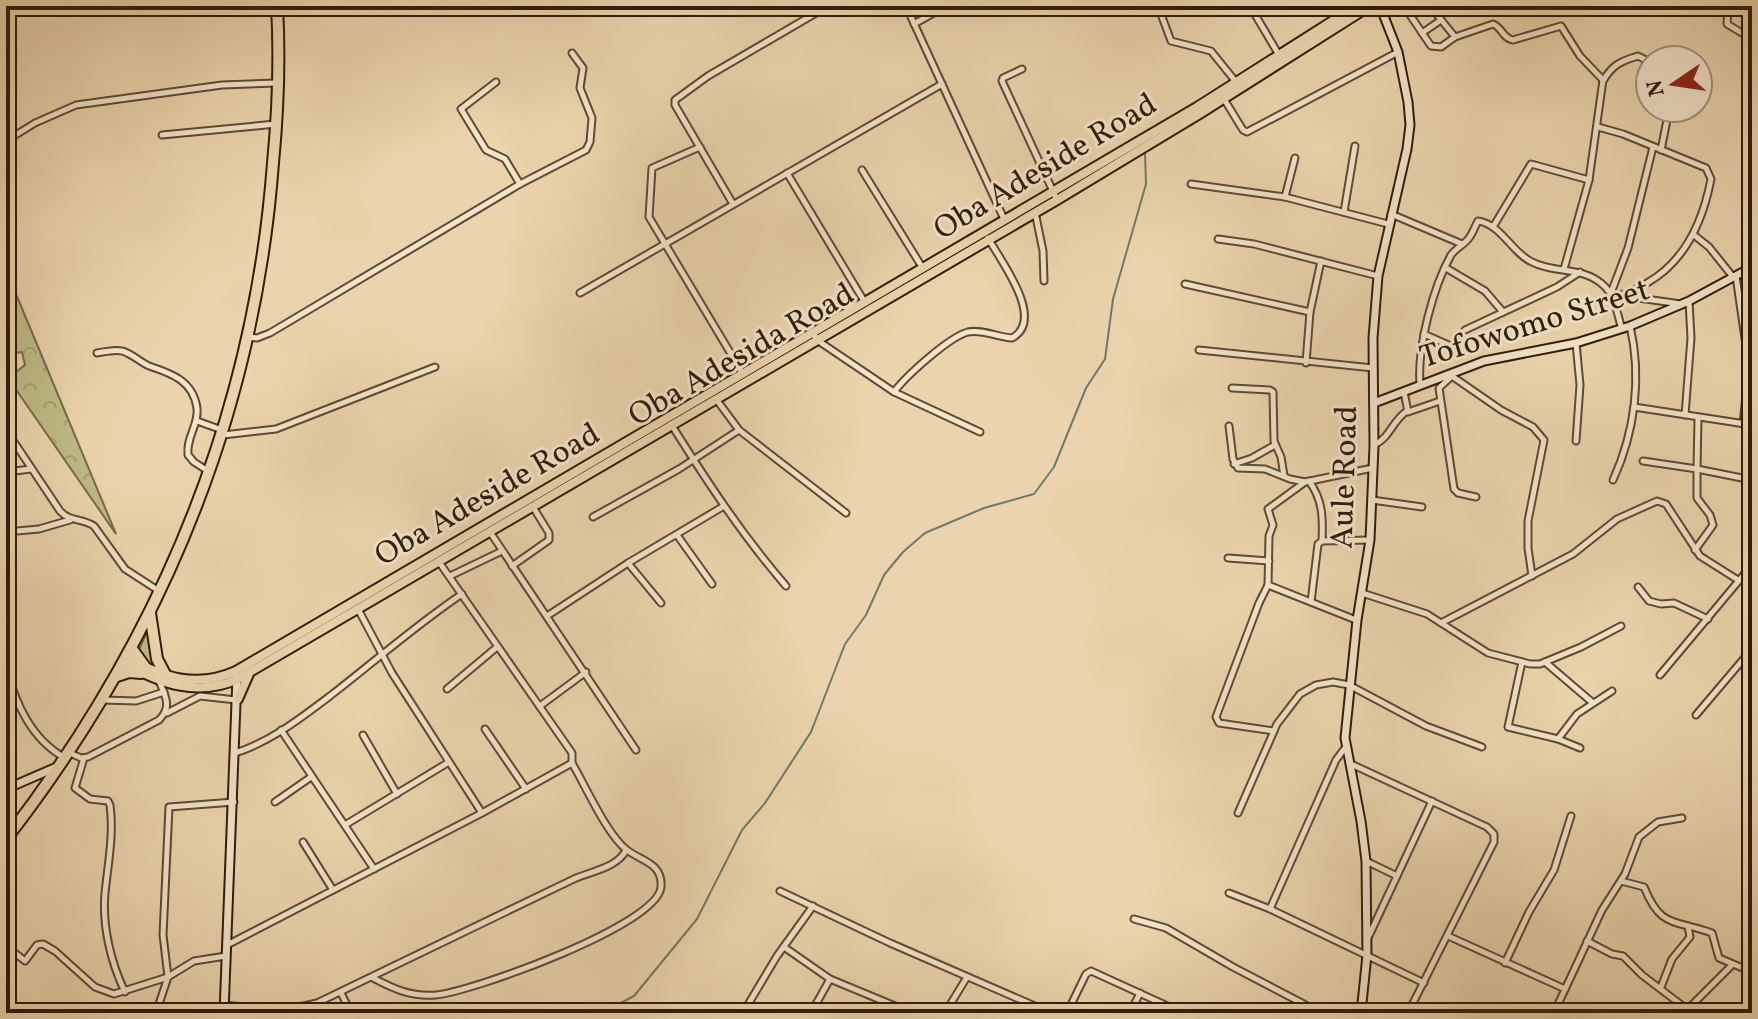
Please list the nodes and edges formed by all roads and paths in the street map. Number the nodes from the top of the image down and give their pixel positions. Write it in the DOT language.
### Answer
graph roads {
  1 [pos="277,6"];
  2 [pos="828,6"];
  3 [pos="906,6"];
  4 [pos="946,6"];
  5 [pos="1158,6"];
  6 [pos="1250,6"];
  7 [pos="1356,6"];
  8 [pos="1370,6"];
  9 [pos="1393,6"];
  10 [pos="1404,6"];
  11 [pos="1418,6"];
  12 [pos="1430,6"];
  13 [pos="1728,6"];
  14 [pos="1381,8"];
  15 [pos="1408,12"];
  16 [pos="1441,20"];
  17 [pos="914,24"];
  18 [pos="1422,33"];
  19 [pos="1455,37"];
  20 [pos="1752,39"];
  21 [pos="1398,52"];
  22 [pos="572,53"];
  23 [pos="1279,56"];
  24 [pos="1634,57"];
  25 [pos="1022,69"];
  26 [pos="1603,81"];
  27 [pos="496,82"];
  28 [pos="1237,82"];
  29 [pos="278,83"];
  30 [pos="942,84"];
  31 [pos="1224,99"];
  32 [pos="1199,110"];
  33 [pos="276,124"];
  34 [pos="1666,124"];
  35 [pos="1598,127"];
  36 [pos="162,135"];
  37 [pos="6,141"];
  38 [pos="1355,146"];
  39 [pos="700,147"];
  40 [pos="1653,147"];
  41 [pos="1661,150"];
  42 [pos="1295,158"];
  43 [pos="862,170"];
  44 [pos="787,173"];
  45 [pos="1589,180"];
  46 [pos="520,184"];
  47 [pos="1191,184"];
  48 [pos="1055,196"];
  49 [pos="1285,197"];
  50 [pos="733,204"];
  51 [pos="1035,212"];
  52 [pos="1344,212"];
  53 [pos="1391,214"];
  54 [pos="1004,220"];
  55 [pos="1388,224"];
  56 [pos="1493,227"];
  57 [pos="1694,235"];
  58 [pos="988,238"];
  59 [pos="1218,239"];
  60 [pos="666,244"];
  61 [pos="1462,244"];
  62 [pos="1321,261"];
  63 [pos="1752,267"];
  64 [pos="923,268"];
  65 [pos="1446,268"];
  66 [pos="1564,269"];
  67 [pos="1581,272"];
  68 [pos="1378,276"];
  69 [pos="1734,277"];
  70 [pos="1044,281"];
  71 [pos="1185,284"];
  72 [pos="580,293"];
  73 [pos="1611,295"];
  74 [pos="1621,296"];
  75 [pos="865,302"];
  76 [pos="1686,302"];
  77 [pos="1310,312"];
  78 [pos="1503,312"];
  79 [pos="1626,328"];
  80 [pos="1465,330"];
  81 [pos="1424,334"];
  82 [pos="815,336"];
  83 [pos="248,337"];
  84 [pos="1576,343"];
  85 [pos="1199,350"];
  86 [pos="1460,350"];
  87 [pos="97,353"];
  88 [pos="1306,363"];
  89 [pos="435,367"];
  90 [pos="1373,368"];
  91 [pos="740,373"];
  92 [pos="1450,375"];
  93 [pos="1420,384"];
  94 [pos="1232,388"];
  95 [pos="1404,390"];
  96 [pos="894,392"];
  97 [pos="716,399"];
  98 [pos="1440,401"];
  99 [pos="1374,403"];
  100 [pos="1634,407"];
  101 [pos="1407,411"];
  102 [pos="1685,415"];
  103 [pos="1698,418"];
  104 [pos="197,421"];
  105 [pos="670,422"];
  106 [pos="1743,424"];
  107 [pos="1752,425"];
  108 [pos="1229,426"];
  109 [pos="6,430"];
  110 [pos="739,430"];
  111 [pos="980,432"];
  112 [pos="223,433"];
  113 [pos="1576,441"];
  114 [pos="1275,445"];
  115 [pos="1374,446"];
  116 [pos="693,459"];
  117 [pos="1643,461"];
  118 [pos="1234,464"];
  119 [pos="1373,468"];
  120 [pos="31,469"];
  121 [pos="1697,469"];
  122 [pos="6,472"];
  123 [pos="209,472"];
  124 [pos="1284,477"];
  125 [pos="1613,480"];
  126 [pos="1752,480"];
  127 [pos="1307,481"];
  128 [pos="565,483"];
  129 [pos="1476,497"];
  130 [pos="1372,500"];
  131 [pos="533,506"];
  132 [pos="724,506"];
  133 [pos="1422,507"];
  134 [pos="846,513"];
  135 [pos="593,517"];
  136 [pos="71,520"];
  137 [pos="6,532"];
  138 [pos="489,532"];
  139 [pos="677,535"];
  140 [pos="1370,540"];
  141 [pos="1322,541"];
  142 [pos="1695,550"];
  143 [pos="502,551"];
  144 [pos="1228,558"];
  145 [pos="438,561"];
  146 [pos="1269,561"];
  147 [pos="628,563"];
  148 [pos="1752,565"];
  149 [pos="512,566"];
  150 [pos="450,576"];
  151 [pos="1532,576"];
  152 [pos="1738,580"];
  153 [pos="712,584"];
  154 [pos="1268,585"];
  155 [pos="786,586"];
  156 [pos="1638,587"];
  157 [pos="160,591"];
  158 [pos="1362,593"];
  159 [pos="462,594"];
  160 [pos="1311,602"];
  161 [pos="661,603"];
  162 [pos="358,608"];
  163 [pos="150,613"];
  164 [pos="547,616"];
  165 [pos="1708,619"];
  166 [pos="1357,620"];
  167 [pos="1441,623"];
  168 [pos="1621,626"];
  169 [pos="497,647"];
  170 [pos="1752,649"];
  171 [pos="382,656"];
  172 [pos="128,657"];
  173 [pos="1522,662"];
  174 [pos="1545,662"];
  175 [pos="6,668"];
  176 [pos="143,670"];
  177 [pos="251,672"];
  178 [pos="586,672"];
  179 [pos="237,675"];
  180 [pos="1660,675"];
  181 [pos="117,676"];
  182 [pos="162,679"];
  183 [pos="227,684"];
  184 [pos="1349,685"];
  185 [pos="447,689"];
  186 [pos="1612,691"];
  187 [pos="164,692"];
  188 [pos="103,700"];
  189 [pos="238,700"];
  190 [pos="1593,703"];
  191 [pos="540,706"];
  192 [pos="166,713"];
  193 [pos="1696,715"];
  194 [pos="485,729"];
  195 [pos="281,730"];
  196 [pos="1274,731"];
  197 [pos="363,735"];
  198 [pos="1558,739"];
  199 [pos="1482,747"];
  200 [pos="1345,748"];
  201 [pos="1580,748"];
  202 [pos="636,750"];
  203 [pos="235,753"];
  204 [pos="84,758"];
  205 [pos="66,759"];
  206 [pos="449,762"];
  207 [pos="572,763"];
  208 [pos="1351,764"];
  209 [pos="30,777"];
  210 [pos="311,777"];
  211 [pos="46,786"];
  212 [pos="6,789"];
  213 [pos="526,789"];
  214 [pos="397,794"];
  215 [pos="1432,801"];
  216 [pos="234,802"];
  217 [pos="275,802"];
  218 [pos="482,813"];
  219 [pos="1238,813"];
  220 [pos="1571,816"];
  221 [pos="1682,818"];
  222 [pos="345,825"];
  223 [pos="6,839"];
  224 [pos="303,842"];
  225 [pos="626,850"];
  226 [pos="1366,861"];
  227 [pos="374,869"];
  228 [pos="1397,876"];
  229 [pos="1621,881"];
  230 [pos="333,890"];
  231 [pos="780,891"];
  232 [pos="1229,893"];
  233 [pos="813,906"];
  234 [pos="1270,909"];
  235 [pos="1134,919"];
  236 [pos="1688,926"];
  237 [pos="1448,936"];
  238 [pos="1367,940"];
  239 [pos="1587,941"];
  240 [pos="227,945"];
  241 [pos="6,946"];
  242 [pos="784,947"];
  243 [pos="1367,955"];
  244 [pos="226,956"];
  245 [pos="1505,963"];
  246 [pos="1732,965"];
  247 [pos="1752,972"];
  248 [pos="168,977"];
  249 [pos="967,977"];
  250 [pos="373,978"];
  251 [pos="830,979"];
  252 [pos="1424,983"];
  253 [pos="1661,987"];
  254 [pos="1565,989"];
  255 [pos="125,992"];
  256 [pos="341,993"];
  257 [pos="1140,993"];
  258 [pos="882,1001"];
  259 [pos="224,1009"];
  260 [pos="1688,1012"];
  261 [pos="156,1013"];
  262 [pos="351,1013"];
  263 [pos="743,1013"];
  264 [pos="811,1013"];
  265 [pos="876,1013"];
  266 [pos="912,1013"];
  267 [pos="945,1013"];
  268 [pos="1051,1013"];
  269 [pos="1067,1013"];
  270 [pos="1130,1013"];
  271 [pos="1183,1013"];
  272 [pos="1321,1013"];
  273 [pos="1361,1013"];
  274 [pos="1408,1013"];
  275 [pos="1554,1013"];
  1 -- 29 [label="highway"];
  2 -- 39 [label="street"];
  3 -- 17 [label="street"];
  4 -- 17 [label="street"];
  5 -- 28 [label="street"];
  6 -- 23 [label="street"];
  7 -- 23 [label="main road, Oba Adeside Road"];
  8 -- 31 [label="main road, Oba Adesida Road"];
  9 -- 14 [label="street"];
  10 -- 15 [label="street"];
  11 -- 15 [label="street"];
  12 -- 16 [label="street"];
  13 -- 20 [label="street"];
  14 -- 21 [label="street, Aule Road"];
  15 -- 18 [label="street"];
  16 -- 18 [label="street"];
  16 -- 19 [label="street"];
  17 -- 30 [label="street"];
  18 -- 19 [label="street"];
  19 -- 26 [label="street"];
  21 -- 31 [label="street"];
  21 -- 53 [label="street, Aule Road"];
  22 -- 46 [label="street"];
  23 -- 28 [label="main road, Oba Adeside Road"];
  24 -- 26 [label="street"];
  25 -- 48 [label="street"];
  26 -- 35 [label="street"];
  27 -- 46 [label="street"];
  28 -- 32 [label="main road, Oba Adeside Road"];
  29 -- 33 [label="highway"];
  29 -- 37 [label="street"];
  30 -- 44 [label="street"];
  30 -- 54 [label="street"];
  31 -- 32 [label="main road, Oba Adesida Road"];
  32 -- 48 [label="main road, Oba Adesida Road"];
  33 -- 36 [label="street"];
  33 -- 83 [label="highway"];
  34 -- 41 [label="street"];
  35 -- 40 [label="street"];
  35 -- 45 [label="street"];
  38 -- 52 [label="street"];
  39 -- 50 [label="street"];
  39 -- 60 [label="street"];
  40 -- 41 [label="street"];
  40 -- 73 [label="street"];
  41 -- 57 [label="street"];
  42 -- 49 [label="street"];
  43 -- 64 [label="street"];
  44 -- 50 [label="street"];
  44 -- 75 [label="street"];
  45 -- 56 [label="street"];
  45 -- 66 [label="street"];
  46 -- 83 [label="street"];
  47 -- 49 [label="street"];
  48 -- 51 [label="main road, Oba Adesida Road"];
  48 -- 54 [label="main road, Oba Adeside Road"];
  49 -- 52 [label="street"];
  50 -- 60 [label="street"];
  51 -- 58 [label="main road, Oba Adesida Road"];
  51 -- 70 [label="street"];
  52 -- 55 [label="street"];
  53 -- 55 [label="street, Aule Road"];
  53 -- 61 [label="street"];
  54 -- 64 [label="main road, Oba Adeside Road"];
  55 -- 68 [label="street, Aule Road"];
  56 -- 61 [label="street"];
  56 -- 66 [label="street"];
  57 -- 69 [label="street"];
  57 -- 74 [label="street"];
  58 -- 82 [label="main road, Oba Adesida Road"];
  58 -- 96 [label="street"];
  59 -- 62 [label="street"];
  60 -- 72 [label="street"];
  60 -- 91 [label="street"];
  61 -- 65 [label="street"];
  62 -- 68 [label="street"];
  62 -- 77 [label="street"];
  63 -- 69 [label="street, Tofowomo Street"];
  64 -- 75 [label="main road, Oba Adeside Road"];
  65 -- 78 [label="street"];
  65 -- 81 [label="street"];
  66 -- 67 [label="street"];
  67 -- 73 [label="street"];
  67 -- 78 [label="street"];
  68 -- 90 [label="street, Aule Road"];
  69 -- 76 [label="street, Tofowomo Street"];
  69 -- 106 [label="street"];
  71 -- 77 [label="street"];
  73 -- 74 [label="street"];
  73 -- 79 [label="street"];
  74 -- 76 [label="street"];
  75 -- 82 [label="main road, Oba Adeside Road"];
  76 -- 79 [label="street, Tofowomo Street"];
  76 -- 102 [label="street"];
  77 -- 88 [label="street"];
  78 -- 80 [label="street"];
  79 -- 84 [label="street, Tofowomo Street"];
  79 -- 100 [label="street"];
  81 -- 86 [label="street"];
  81 -- 93 [label="street"];
  82 -- 91 [label="main road, Oba Adeside Road"];
  82 -- 96 [label="street"];
  82 -- 97 [label="main road, Oba Adesida Road"];
  83 -- 112 [label="highway"];
  84 -- 92 [label="street, Tofowomo Street"];
  84 -- 113 [label="street"];
  85 -- 88 [label="street"];
  87 -- 104 [label="street"];
  88 -- 90 [label="street"];
  89 -- 112 [label="street"];
  90 -- 99 [label="street, Aule Road"];
  91 -- 105 [label="main road, Oba Adeside Road"];
  92 -- 93 [label="street, Tofowomo Street"];
  92 -- 98 [label="street"];
  92 -- 151 [label="street"];
  93 -- 95 [label="street, Tofowomo Street"];
  94 -- 114 [label="street"];
  95 -- 99 [label="street, Tofowomo Street"];
  95 -- 101 [label="street"];
  96 -- 111 [label="street"];
  97 -- 105 [label="main road, Oba Adesida Road"];
  97 -- 110 [label="street"];
  98 -- 101 [label="street"];
  98 -- 129 [label="street"];
  99 -- 115 [label="street, Aule Road"];
  100 -- 102 [label="street"];
  100 -- 125 [label="street"];
  101 -- 115 [label="street"];
  102 -- 103 [label="street"];
  103 -- 106 [label="street"];
  103 -- 121 [label="street"];
  104 -- 112 [label="street"];
  104 -- 123 [label="street"];
  105 -- 116 [label="street"];
  105 -- 128 [label="main road, Oba Adesida Road"];
  106 -- 107 [label="street"];
  108 -- 118 [label="street"];
  109 -- 120 [label="street"];
  110 -- 116 [label="street"];
  110 -- 134 [label="street"];
  112 -- 123 [label="highway"];
  114 -- 118 [label="street"];
  114 -- 124 [label="street"];
  115 -- 119 [label="street, Aule Road"];
  116 -- 132 [label="street"];
  116 -- 135 [label="street"];
  117 -- 121 [label="street"];
  118 -- 124 [label="street"];
  119 -- 127 [label="street"];
  119 -- 130 [label="street, Aule Road"];
  120 -- 122 [label="street"];
  120 -- 136 [label="street"];
  121 -- 126 [label="street"];
  121 -- 142 [label="street"];
  123 -- 157 [label="highway"];
  124 -- 127 [label="street"];
  127 -- 141 [label="street"];
  127 -- 146 [label="street"];
  128 -- 131 [label="main road, Oba Adesida Road"];
  128 -- 179 [label="main road, Oba Adeside Road"];
  130 -- 133 [label="street"];
  130 -- 140 [label="street, Aule Road"];
  131 -- 138 [label="main road, Oba Adesida Road"];
  131 -- 149 [label="street"];
  132 -- 139 [label="street"];
  132 -- 155 [label="street"];
  136 -- 137 [label="street"];
  136 -- 157 [label="street"];
  138 -- 143 [label="street"];
  138 -- 145 [label="main road, Oba Adesida Road"];
  139 -- 147 [label="street"];
  139 -- 153 [label="street"];
  140 -- 141 [label="street"];
  140 -- 158 [label="street, Aule Road"];
  141 -- 160 [label="street"];
  142 -- 151 [label="street"];
  142 -- 152 [label="street"];
  143 -- 149 [label="street"];
  143 -- 150 [label="street"];
  144 -- 146 [label="street"];
  145 -- 150 [label="street"];
  145 -- 162 [label="main road, Oba Adesida Road"];
  146 -- 154 [label="street"];
  147 -- 161 [label="street"];
  147 -- 164 [label="street"];
  148 -- 152 [label="street"];
  149 -- 164 [label="street"];
  150 -- 159 [label="street"];
  151 -- 167 [label="street"];
  152 -- 165 [label="street"];
  154 -- 160 [label="street"];
  154 -- 196 [label="street"];
  156 -- 165 [label="street"];
  157 -- 163 [label="highway"];
  158 -- 166 [label="street, Aule Road"];
  158 -- 167 [label="street"];
  159 -- 169 [label="street"];
  159 -- 171 [label="street"];
  160 -- 166 [label="street"];
  162 -- 171 [label="street"];
  162 -- 177 [label="main road, Oba Adesida Road"];
  163 -- 172 [label="highway"];
  163 -- 182 [label="highway"];
  164 -- 178 [label="street"];
  165 -- 180 [label="street"];
  166 -- 184 [label="street, Aule Road"];
  167 -- 173 [label="street"];
  168 -- 174 [label="street"];
  169 -- 185 [label="street"];
  169 -- 191 [label="street"];
  170 -- 193 [label="street"];
  171 -- 195 [label="street"];
  171 -- 206 [label="street"];
  172 -- 176 [label="highway"];
  172 -- 181 [label="highway"];
  173 -- 174 [label="street"];
  173 -- 198 [label="street"];
  174 -- 190 [label="street"];
  175 -- 205 [label="street"];
  176 -- 181 [label="highway"];
  176 -- 182 [label="main road, Oba Adeside Road"];
  177 -- 179 [label="main road, Oba Adesida Road"];
  177 -- 189 [label="main road"];
  178 -- 191 [label="street"];
  178 -- 202 [label="street"];
  179 -- 182 [label="main road, Oba Adeside Road"];
  179 -- 183 [label="main road, Oba Adesida Road"];
  179 -- 189 [label="street"];
  181 -- 188 [label="highway"];
  182 -- 183 [label="main road, Oba Adesida Road"];
  182 -- 187 [label="street"];
  183 -- 189 [label="main road"];
  184 -- 196 [label="street"];
  184 -- 199 [label="street"];
  184 -- 200 [label="street, Aule Road"];
  186 -- 190 [label="street"];
  187 -- 188 [label="street"];
  187 -- 192 [label="street"];
  188 -- 205 [label="highway"];
  189 -- 192 [label="street"];
  189 -- 203 [label="street"];
  190 -- 198 [label="street"];
  191 -- 207 [label="street"];
  192 -- 204 [label="street"];
  194 -- 213 [label="street"];
  195 -- 203 [label="street"];
  195 -- 210 [label="street"];
  196 -- 219 [label="street"];
  197 -- 214 [label="street"];
  198 -- 201 [label="street"];
  200 -- 208 [label="street, Aule Road"];
  200 -- 234 [label="street"];
  203 -- 216 [label="street"];
  204 -- 205 [label="street"];
  204 -- 255 [label="street"];
  205 -- 209 [label="street"];
  205 -- 211 [label="highway"];
  206 -- 214 [label="street"];
  206 -- 218 [label="street"];
  207 -- 213 [label="street"];
  207 -- 225 [label="street"];
  208 -- 215 [label="street"];
  208 -- 226 [label="street, Aule Road"];
  209 -- 211 [label="street"];
  209 -- 212 [label="street"];
  210 -- 217 [label="street"];
  210 -- 222 [label="street"];
  211 -- 223 [label="highway"];
  213 -- 218 [label="street"];
  214 -- 222 [label="street"];
  215 -- 228 [label="street"];
  215 -- 237 [label="street"];
  216 -- 240 [label="street"];
  216 -- 248 [label="street"];
  218 -- 227 [label="street"];
  220 -- 245 [label="street"];
  221 -- 229 [label="street"];
  222 -- 227 [label="street"];
  224 -- 230 [label="street"];
  225 -- 250 [label="street"];
  225 -- 250 [label="street"];
  226 -- 228 [label="street"];
  226 -- 238 [label="street, Aule Road"];
  227 -- 230 [label="street"];
  228 -- 238 [label="street"];
  229 -- 236 [label="street"];
  229 -- 239 [label="street"];
  230 -- 240 [label="street"];
  231 -- 233 [label="street"];
  232 -- 234 [label="street"];
  233 -- 242 [label="street"];
  233 -- 249 [label="street"];
  234 -- 243 [label="street"];
  235 -- 272 [label="street"];
  236 -- 246 [label="street"];
  236 -- 253 [label="street"];
  237 -- 245 [label="street"];
  237 -- 252 [label="street"];
  238 -- 243 [label="street, Aule Road"];
  239 -- 253 [label="street"];
  239 -- 254 [label="street"];
  240 -- 244 [label="street"];
  241 -- 255 [label="street"];
  242 -- 251 [label="street"];
  242 -- 263 [label="street"];
  243 -- 252 [label="street"];
  243 -- 273 [label="street, Aule Road"];
  244 -- 248 [label="street"];
  244 -- 259 [label="street"];
  245 -- 254 [label="street"];
  246 -- 247 [label="street"];
  246 -- 260 [label="street"];
  248 -- 255 [label="street"];
  248 -- 261 [label="street"];
  249 -- 267 [label="street"];
  249 -- 268 [label="street"];
  250 -- 256 [label="street"];
  251 -- 258 [label="street"];
  251 -- 264 [label="street"];
  252 -- 274 [label="street"];
  253 -- 260 [label="street"];
  254 -- 275 [label="street"];
  256 -- 259 [label="street"];
  256 -- 262 [label="street"];
  257 -- 269 [label="street"];
  257 -- 270 [label="street"];
  257 -- 271 [label="street"];
  258 -- 265 [label="street"];
  258 -- 266 [label="street"];
}
